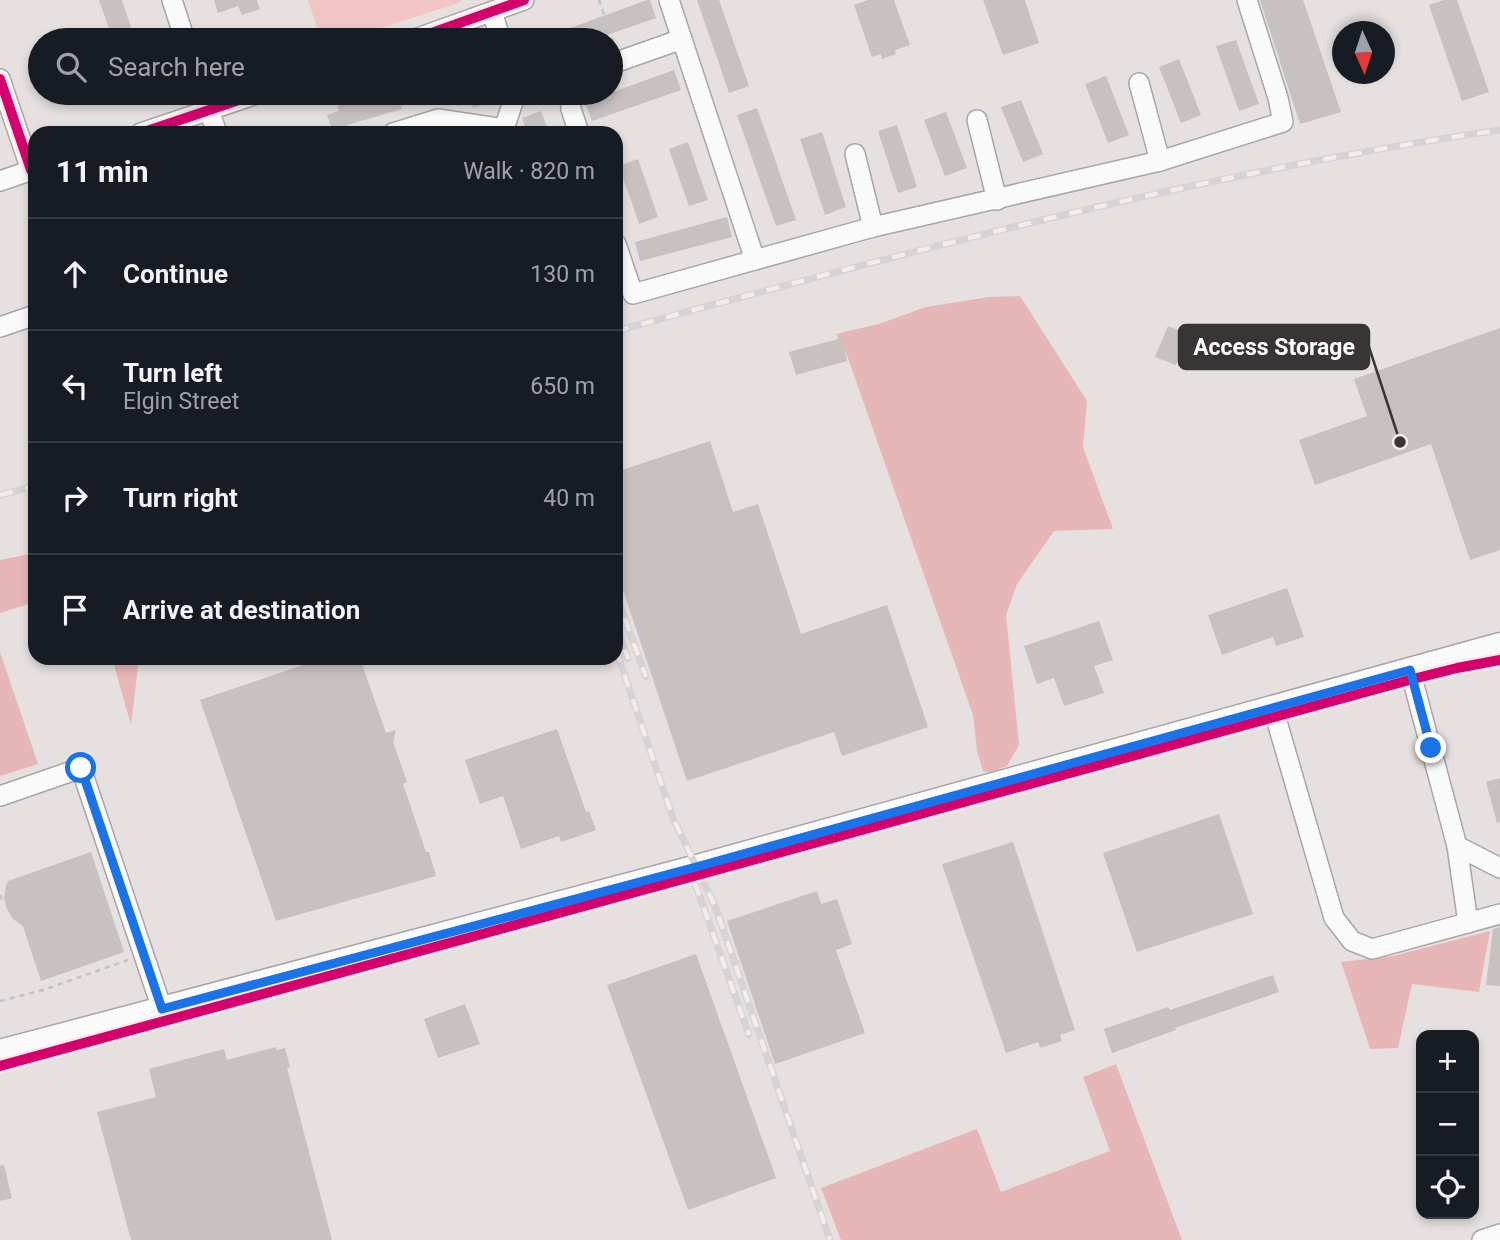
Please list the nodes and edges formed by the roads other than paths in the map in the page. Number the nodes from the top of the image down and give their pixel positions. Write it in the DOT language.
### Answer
graph roads {
  1 [pos="172,0"];
  2 [pos="524,0"];
  3 [pos="669,0"];
  4 [pos="1247,0"];
  5 [pos="492,12"];
  6 [pos="182,28"];
  7 [pos="446,28"];
  8 [pos="497,28"];
  9 [pos="682,39"];
  10 [pos="623,59"];
  11 [pos="0,79"];
  12 [pos="1139,83"];
  13 [pos="198,105"];
  14 [pos="207,105"];
  15 [pos="513,105"];
  16 [pos="571,105"];
  17 [pos="977,120"];
  18 [pos="155,126"];
  19 [pos="215,126"];
  20 [pos="416,126"];
  21 [pos="477,126"];
  22 [pos="506,126"];
  23 [pos="577,126"];
  24 [pos="28,154"];
  25 [pos="855,155"];
  26 [pos="1160,161"];
  27 [pos="28,172"];
  28 [pos="0,181"];
  29 [pos="997,200"];
  30 [pos="873,227"];
  31 [pos="755,260"];
  32 [pos="623,265"];
  33 [pos="28,317"];
  34 [pos="0,327"];
  35 [pos="1500,645"];
  36 [pos="1410,670"];
  37 [pos="1273,708"];
  38 [pos="0,796"];
  39 [pos="1457,846"];
  40 [pos="1500,868"];
  41 [pos="1500,914"];
  42 [pos="1468,923"];
  43 [pos="162,1009"];
  44 [pos="0,1052"];
  45 [pos="1500,1234"];
  46 [pos="1482,1240"];
  1 -- 6 [label="street"];
  2 -- 5 [label="street"];
  3 -- 9 [label="street"];
  4 -- 26 [label="street"];
  5 -- 7 [label="street"];
  5 -- 8 [label="street"];
  9 -- 10 [label="street"];
  9 -- 31 [label="street"];
  11 -- 24 [label="street"];
  12 -- 26 [label="street"];
  13 -- 18 [label="street"];
  14 -- 19 [label="street"];
  15 -- 22 [label="street"];
  16 -- 23 [label="street"];
  17 -- 29 [label="street"];
  20 -- 21 [label="street"];
  25 -- 30 [label="street"];
  26 -- 29 [label="street"];
  27 -- 28 [label="street"];
  29 -- 30 [label="street"];
  30 -- 31 [label="street"];
  31 -- 32 [label="street"];
  33 -- 34 [label="street"];
  35 -- 36 [label="main road"];
  36 -- 37 [label="main road"];
  36 -- 39 [label="street"];
  37 -- 42 [label="street"];
  37 -- 43 [label="main road"];
  38 -- 43 [label="street"];
  39 -- 40 [label="street"];
  39 -- 42 [label="street"];
  41 -- 42 [label="street"];
  43 -- 44 [label="main road"];
  45 -- 46 [label="street"];
}
